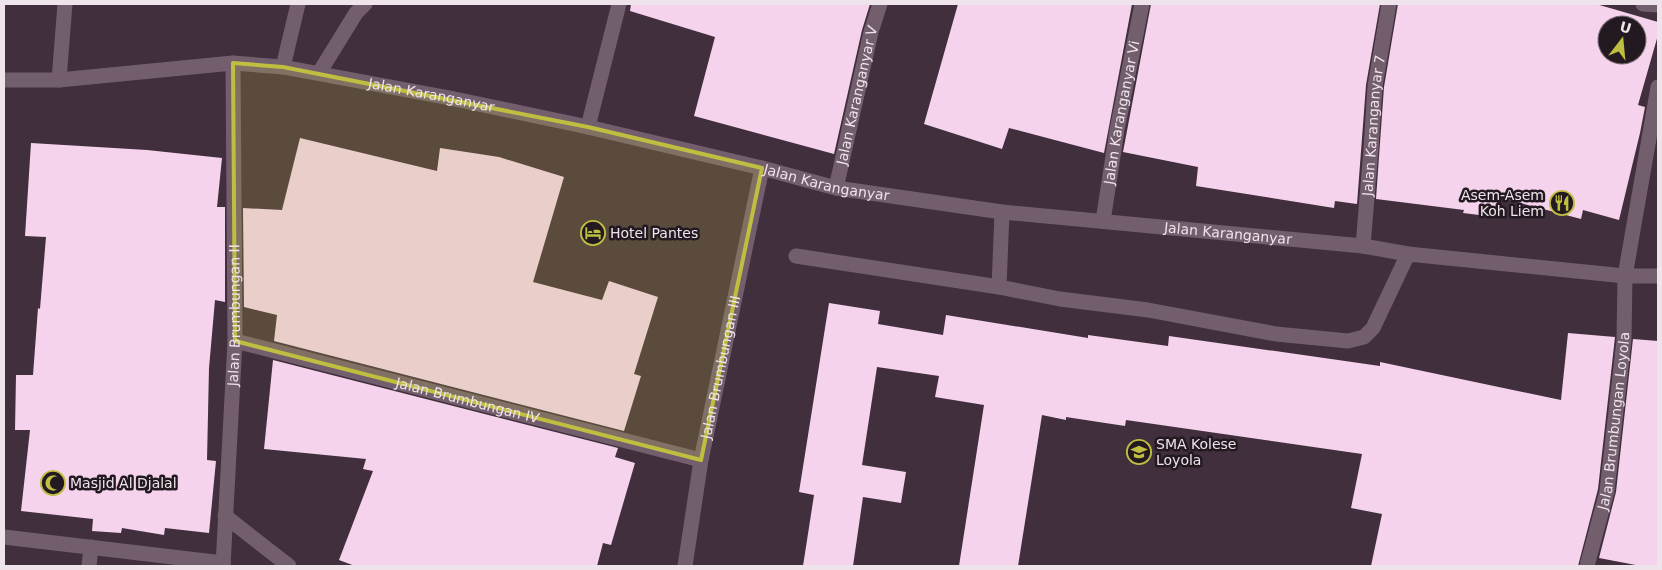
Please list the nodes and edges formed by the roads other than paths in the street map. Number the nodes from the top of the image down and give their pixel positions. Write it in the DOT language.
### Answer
graph roads {
  1 [pos="65,4"];
  2 [pos="298,4"];
  3 [pos="365,4"];
  4 [pos="619,4"];
  5 [pos="880,4"];
  6 [pos="1142,4"];
  7 [pos="1389,4"];
  8 [pos="1642,4"];
  9 [pos="1658,5"];
  10 [pos="233,63"];
  11 [pos="283,67"];
  12 [pos="319,74"];
  13 [pos="4,80"];
  14 [pos="60,80"];
  15 [pos="1658,87"];
  16 [pos="588,127"];
  17 [pos="762,168"];
  18 [pos="836,188"];
  19 [pos="1002,212"];
  20 [pos="1103,221"];
  21 [pos="1363,246"];
  22 [pos="1408,254"];
  23 [pos="796,256"];
  24 [pos="1625,276"];
  25 [pos="1658,276"];
  26 [pos="999,287"];
  27 [pos="235,341"];
  28 [pos="701,460"];
  29 [pos="225,516"];
  30 [pos="4,537"];
  31 [pos="91,547"];
  32 [pos="223,564"];
  33 [pos="89,566"];
  34 [pos="289,566"];
  35 [pos="685,566"];
  36 [pos="1587,566"];
  1 -- 14 [label="street"];
  2 -- 11 [label="street"];
  3 -- 12 [label="street"];
  4 -- 16 [label="street"];
  5 -- 18 [label="street, Jalan Karanganyar V"];
  6 -- 20 [label="street, Jalan Karanganyar Vi"];
  7 -- 21 [label="street, Jalan Karanganyar 7"];
  8 -- 9 [label="street"];
  10 -- 11 [label="street, Jalan Karanganyar"];
  10 -- 14 [label="street, Jalan Karanganyar"];
  10 -- 27 [label="street, Jalan Brumbungan II"];
  11 -- 12 [label="street, Jalan Karanganyar"];
  12 -- 16 [label="street, Jalan Karanganyar"];
  13 -- 14 [label="street, Jalan Karanganyar"];
  15 -- 24 [label="street, Jalan Brumbungan Loyola"];
  16 -- 17 [label="street, Jalan Karanganyar"];
  17 -- 18 [label="street, Jalan Karanganyar"];
  17 -- 28 [label="street, Jalan Brumbungan III"];
  18 -- 19 [label="street, Jalan Karanganyar"];
  19 -- 20 [label="street, Jalan Karanganyar"];
  19 -- 26 [label="street"];
  20 -- 21 [label="street, Jalan Karanganyar"];
  21 -- 22 [label="street, Jalan Karanganyar"];
  22 -- 24 [label="street, Jalan Karanganyar"];
  22 -- 26 [label="street"];
  23 -- 26 [label="street"];
  24 -- 25 [label="street, Jalan Karanganyar"];
  24 -- 36 [label="street, Jalan Brumbungan Loyola"];
  27 -- 28 [label="street, Jalan Brumbungan IV"];
  27 -- 29 [label="street, Jalan Brumbungan II"];
  28 -- 35 [label="street, Jalan Brumbungan III"];
  29 -- 32 [label="street, Jalan Brumbungan II"];
  29 -- 34 [label="street"];
  30 -- 31 [label="street"];
  31 -- 32 [label="street"];
  31 -- 33 [label="street"];
}
